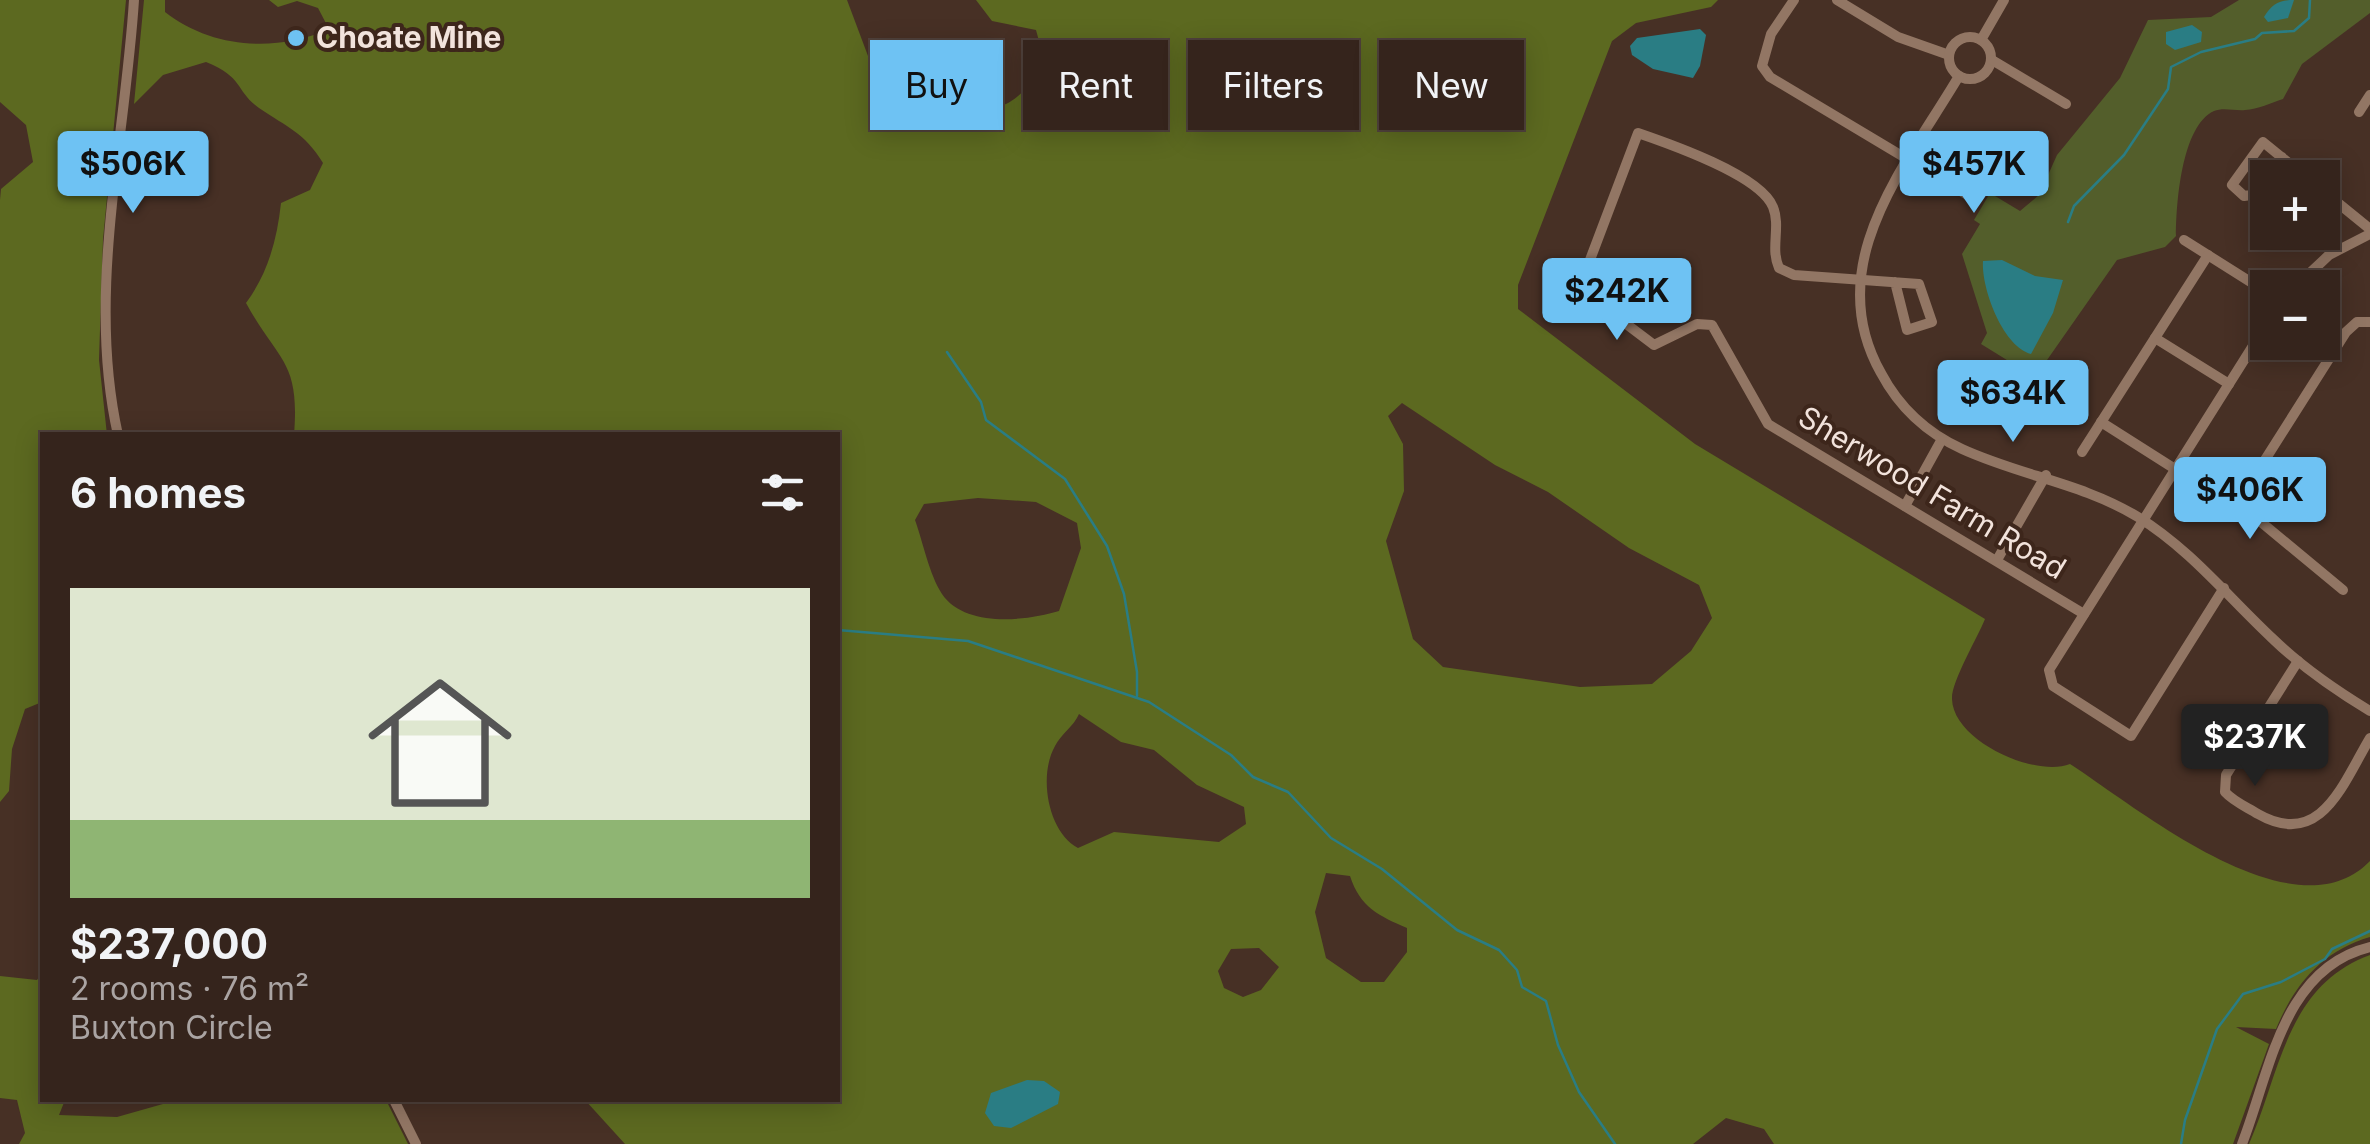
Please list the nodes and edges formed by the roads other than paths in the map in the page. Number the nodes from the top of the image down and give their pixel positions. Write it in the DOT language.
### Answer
graph roads {
  1 [pos="134,0"];
  2 [pos="1794,0"];
  3 [pos="1837,0"];
  4 [pos="2004,0"];
  5 [pos="1982,40"];
  6 [pos="1949,55"];
  7 [pos="1992,60"];
  8 [pos="1959,76"];
  9 [pos="2370,95"];
  10 [pos="2066,104"];
  11 [pos="2359,112"];
  12 [pos="2007,137"];
  13 [pos="2282,157"];
  14 [pos="1909,160"];
  15 [pos="2285,160"];
  16 [pos="2340,205"];
  17 [pos="2370,231"];
  18 [pos="2184,240"];
  19 [pos="2208,255"];
  20 [pos="2314,270"];
  21 [pos="1858,279"];
  22 [pos="2250,281"];
  23 [pos="1895,282"];
  24 [pos="2370,322"];
  25 [pos="2155,338"];
  26 [pos="2250,351"];
  27 [pos="2229,384"];
  28 [pos="2102,422"];
  29 [pos="118,432"];
  30 [pos="1942,439"];
  31 [pos="2082,452"];
  32 [pos="2178,465"];
  33 [pos="2046,475"];
  34 [pos="2237,504"];
  35 [pos="1905,506"];
  36 [pos="2143,520"];
  37 [pos="1997,560"];
  38 [pos="2224,588"];
  39 [pos="2342,590"];
  40 [pos="2084,614"];
  41 [pos="2298,660"];
  42 [pos="2370,711"];
  43 [pos="2370,738"];
  44 [pos="2370,947"];
  45 [pos="395,1102"];
  46 [pos="416,1144"];
  47 [pos="2242,1144"];
  1 -- 29 [label="street"];
  2 -- 14 [label="street"];
  3 -- 6 [label="street"];
  4 -- 5 [label="street"];
  5 -- 6 [label="street"];
  5 -- 7 [label="street"];
  6 -- 8 [label="street"];
  7 -- 8 [label="street"];
  7 -- 10 [label="street"];
  8 -- 14 [label="street"];
  9 -- 11 [label="street"];
  12 -- 14 [label="street"];
  13 -- 13 [label="street"];
  13 -- 15 [label="street"];
  14 -- 21 [label="street"];
  16 -- 17 [label="street"];
  17 -- 20 [label="street"];
  18 -- 19 [label="street"];
  19 -- 22 [label="street"];
  19 -- 25 [label="street"];
  21 -- 23 [label="street"];
  21 -- 30 [label="street"];
  21 -- 35 [label="street, Sherwood Farm Road"];
  23 -- 23 [label="street"];
  24 -- 34 [label="street"];
  25 -- 27 [label="street"];
  25 -- 28 [label="street"];
  26 -- 27 [label="street"];
  27 -- 32 [label="street"];
  28 -- 31 [label="street"];
  28 -- 32 [label="street"];
  30 -- 33 [label="street"];
  30 -- 35 [label="street"];
  32 -- 34 [label="street"];
  32 -- 36 [label="street"];
  33 -- 36 [label="street"];
  33 -- 37 [label="street"];
  34 -- 39 [label="street"];
  35 -- 37 [label="street, Sherwood Farm Road"];
  36 -- 38 [label="street"];
  36 -- 40 [label="street"];
  37 -- 40 [label="street, Sherwood Farm Road"];
  38 -- 40 [label="street"];
  38 -- 41 [label="street"];
  41 -- 42 [label="street"];
  41 -- 43 [label="street"];
  44 -- 47 [label="street"];
  45 -- 46 [label="street"];
}
